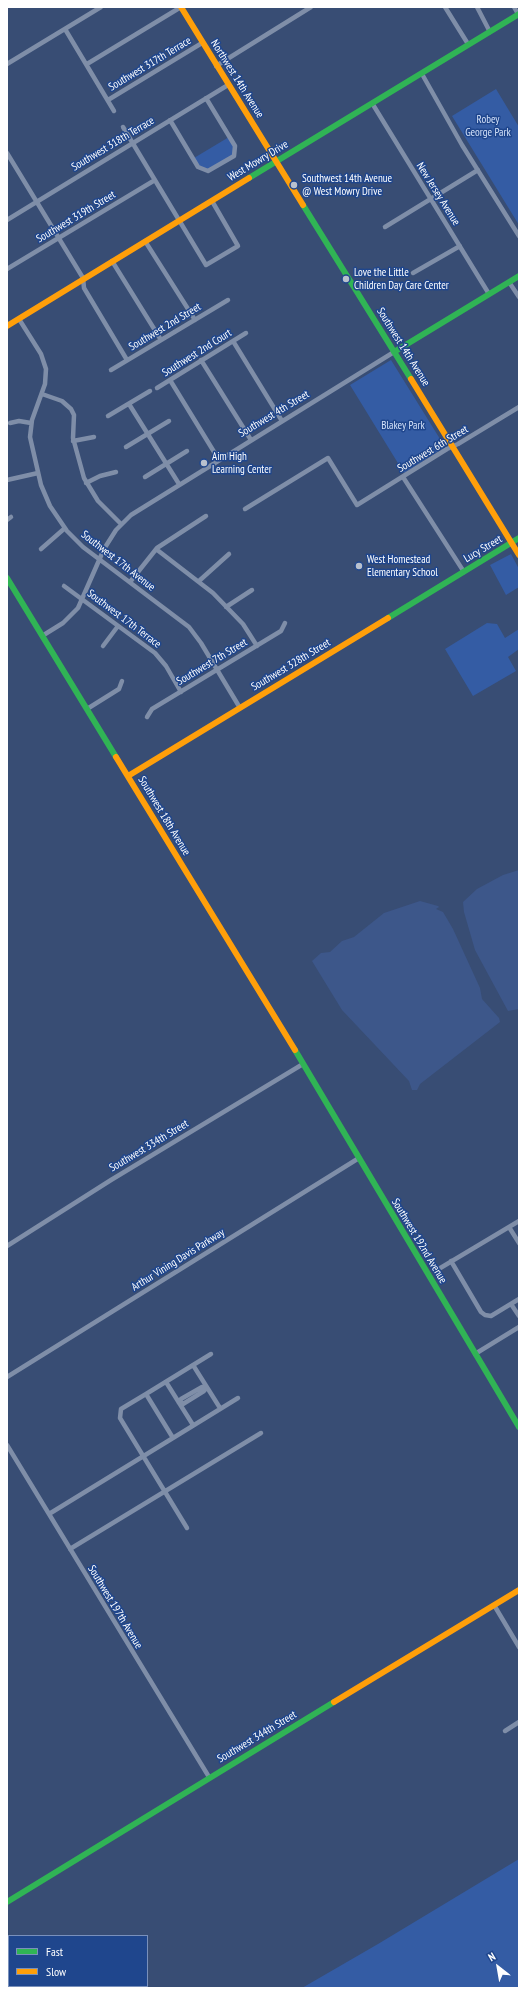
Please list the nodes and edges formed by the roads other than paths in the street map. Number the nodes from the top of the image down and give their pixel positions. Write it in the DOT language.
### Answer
graph roads {
  1 [pos="101,7"];
  2 [pos="181,7"];
  3 [pos="311,7"];
  4 [pos="445,7"];
  5 [pos="477,7"];
  6 [pos="514,7"];
  7 [pos="519,14"];
  8 [pos="65,29"];
  9 [pos="490,32"];
  10 [pos="202,43"];
  11 [pos="468,44"];
  12 [pos="7,64"];
  13 [pos="86,64"];
  14 [pos="216,66"];
  15 [pos="422,74"];
  16 [pos="228,85"];
  17 [pos="206,98"];
  18 [pos="108,100"];
  19 [pos="372,103"];
  20 [pos="114,111"];
  21 [pos="170,120"];
  22 [pos="123,127"];
  23 [pos="133,142"];
  24 [pos="7,153"];
  25 [pos="276,162"];
  26 [pos="478,170"];
  27 [pos="155,180"];
  28 [pos="431,198"];
  29 [pos="212,201"];
  30 [pos="36,202"];
  31 [pos="7,220"];
  32 [pos="178,220"];
  33 [pos="385,227"];
  34 [pos="519,236"];
  35 [pos="59,237"];
  36 [pos="145,241"];
  37 [pos="460,246"];
  38 [pos="112,261"];
  39 [pos="7,269"];
  40 [pos="413,274"];
  41 [pos="519,276"];
  42 [pos="84,278"];
  43 [pos="509,282"];
  44 [pos="489,294"];
  45 [pos="519,297"];
  46 [pos="228,300"];
  47 [pos="19,319"];
  48 [pos="195,320"];
  49 [pos="7,326"];
  50 [pos="246,333"];
  51 [pos="161,340"];
  52 [pos="233,341"];
  53 [pos="394,352"];
  54 [pos="127,360"];
  55 [pos="201,360"];
  56 [pos="110,370"];
  57 [pos="170,380"];
  58 [pos="157,388"];
  59 [pos="150,391"];
  60 [pos="42,394"];
  61 [pos="129,404"];
  62 [pos="519,407"];
  63 [pos="108,416"];
  64 [pos="169,421"];
  65 [pos="282,421"];
  66 [pos="10,423"];
  67 [pos="31,423"];
  68 [pos="148,434"];
  69 [pos="94,436"];
  70 [pos="251,440"];
  71 [pos="74,441"];
  72 [pos="452,446"];
  73 [pos="126,447"];
  74 [pos="187,451"];
  75 [pos="219,460"];
  76 [pos="167,464"];
  77 [pos="116,472"];
  78 [pos="38,473"];
  79 [pos="145,477"];
  80 [pos="403,477"];
  81 [pos="7,480"];
  82 [pos="86,483"];
  83 [pos="178,484"];
  84 [pos="245,509"];
  85 [pos="206,516"];
  86 [pos="121,524"];
  87 [pos="65,528"];
  88 [pos="519,538"];
  89 [pos="512,543"];
  90 [pos="41,549"];
  91 [pos="156,549"];
  92 [pos="229,554"];
  93 [pos="519,555"];
  94 [pos="98,559"];
  95 [pos="464,572"];
  96 [pos="7,578"];
  97 [pos="199,581"];
  98 [pos="130,582"];
  99 [pos="64,586"];
  100 [pos="252,590"];
  101 [pos="83,600"];
  102 [pos="226,607"];
  103 [pos="285,623"];
  104 [pos="118,626"];
  105 [pos="42,636"];
  106 [pos="102,646"];
  107 [pos="257,646"];
  108 [pos="217,670"];
  109 [pos="122,681"];
  110 [pos="181,692"];
  111 [pos="240,708"];
  112 [pos="87,709"];
  113 [pos="147,717"];
  114 [pos="128,776"];
  115 [pos="303,1064"];
  116 [pos="358,1158"];
  117 [pos="519,1221"];
  118 [pos="509,1226"];
  119 [pos="519,1243"];
  120 [pos="7,1246"];
  121 [pos="451,1261"];
  122 [pos="437,1270"];
  123 [pos="519,1300"];
  124 [pos="511,1304"];
  125 [pos="518,1313"];
  126 [pos="519,1327"];
  127 [pos="211,1354"];
  128 [pos="475,1354"];
  129 [pos="193,1365"];
  130 [pos="7,1377"];
  131 [pos="166,1382"];
  132 [pos="206,1387"];
  133 [pos="146,1394"];
  134 [pos="238,1398"];
  135 [pos="180,1403"];
  136 [pos="220,1408"];
  137 [pos="193,1425"];
  138 [pos="519,1427"];
  139 [pos="261,1433"];
  140 [pos="172,1438"];
  141 [pos="7,1445"];
  142 [pos="143,1456"];
  143 [pos="165,1492"];
  144 [pos="49,1514"];
  145 [pos="187,1528"];
  146 [pos="70,1549"];
  147 [pos="519,1590"];
  148 [pos="494,1606"];
  149 [pos="519,1647"];
  150 [pos="519,1722"];
  151 [pos="505,1731"];
  152 [pos="209,1777"];
  153 [pos="7,1902"];
  1 -- 8 [label="street"];
  2 -- 10 [label="street, Northwest 14th Avenue"];
  2 -- 13 [label="street"];
  3 -- 14 [label="street"];
  4 -- 11 [label="street"];
  5 -- 9 [label="street"];
  6 -- 7 [label="street"];
  7 -- 9 [label="street, West Mowry Drive"];
  8 -- 12 [label="street"];
  8 -- 13 [label="street"];
  9 -- 11 [label="street, West Mowry Drive"];
  10 -- 14 [label="street, Northwest 14th Avenue"];
  10 -- 18 [label="street, Southwest 317th Terrace"];
  11 -- 15 [label="street, West Mowry Drive"];
  13 -- 18 [label="street"];
  14 -- 16 [label="street, Northwest 14th Avenue"];
  15 -- 19 [label="street, West Mowry Drive"];
  15 -- 26 [label="street"];
  16 -- 17 [label="street, Southwest 318th Terrace"];
  16 -- 25 [label="street, Northwest 14th Avenue"];
  17 -- 21 [label="street, Southwest 318th Terrace"];
  17 -- 21 [label="street"];
  18 -- 20 [label="street"];
  19 -- 25 [label="street, West Mowry Drive"];
  19 -- 28 [label="street, New Jersey Avenue"];
  21 -- 23 [label="street, Southwest 318th Terrace"];
  22 -- 23 [label="street"];
  23 -- 27 [label="street"];
  23 -- 30 [label="street, Southwest 318th Terrace"];
  24 -- 30 [label="street"];
  25 -- 29 [label="street, West Mowry Drive"];
  25 -- 53 [label="street, Southwest 14th Avenue"];
  26 -- 28 [label="street"];
  26 -- 34 [label="street"];
  27 -- 32 [label="street"];
  27 -- 35 [label="street, Southwest 319th Street"];
  28 -- 33 [label="street"];
  28 -- 37 [label="street, New Jersey Avenue"];
  29 -- 32 [label="street, West Mowry Drive"];
  29 -- 32 [label="street"];
  30 -- 31 [label="street, Southwest 318th Terrace"];
  30 -- 35 [label="street"];
  32 -- 36 [label="street, West Mowry Drive"];
  35 -- 39 [label="street, Southwest 319th Street"];
  35 -- 42 [label="street"];
  36 -- 38 [label="street, West Mowry Drive"];
  36 -- 48 [label="street"];
  37 -- 40 [label="street"];
  37 -- 44 [label="street, New Jersey Avenue"];
  38 -- 42 [label="street, West Mowry Drive"];
  38 -- 51 [label="street"];
  41 -- 43 [label="street, Southwest 4th Street"];
  42 -- 47 [label="street, West Mowry Drive"];
  42 -- 54 [label="street"];
  43 -- 44 [label="street, Southwest 4th Street"];
  43 -- 45 [label="street"];
  44 -- 53 [label="street, Southwest 4th Street"];
  46 -- 48 [label="street, Southwest 2nd Street"];
  47 -- 49 [label="street, West Mowry Drive"];
  47 -- 60 [label="street, Southwest 17th Avenue"];
  48 -- 51 [label="street, Southwest 2nd Street"];
  50 -- 52 [label="street, Southwest 2nd Court"];
  51 -- 54 [label="street, Southwest 2nd Street"];
  52 -- 55 [label="street, Southwest 2nd Court"];
  52 -- 65 [label="street"];
  53 -- 65 [label="street, Southwest 4th Street"];
  53 -- 72 [label="street, Southwest 14th Avenue"];
  54 -- 56 [label="street, Southwest 2nd Street"];
  55 -- 57 [label="street, Southwest 2nd Court"];
  55 -- 70 [label="street"];
  57 -- 58 [label="street, Southwest 2nd Court"];
  57 -- 75 [label="street"];
  59 -- 61 [label="street"];
  60 -- 67 [label="street, Southwest 17th Avenue"];
  60 -- 71 [label="street"];
  61 -- 63 [label="street"];
  61 -- 68 [label="street"];
  62 -- 72 [label="street, Southwest 6th Street"];
  64 -- 68 [label="street"];
  65 -- 70 [label="street, Southwest 4th Street"];
  66 -- 67 [label="street"];
  67 -- 78 [label="street, Southwest 17th Avenue"];
  68 -- 73 [label="street"];
  68 -- 76 [label="street"];
  69 -- 71 [label="street"];
  70 -- 75 [label="street, Southwest 4th Street"];
  71 -- 82 [label="street"];
  72 -- 80 [label="street, Southwest 6th Street"];
  72 -- 89 [label="street, Southwest 14th Avenue"];
  74 -- 76 [label="street"];
  75 -- 83 [label="street, Southwest 4th Street"];
  76 -- 79 [label="street"];
  76 -- 83 [label="street"];
  77 -- 82 [label="street"];
  78 -- 81 [label="street"];
  78 -- 87 [label="street, Southwest 17th Avenue"];
  80 -- 84 [label="street, Southwest 6th Street"];
  80 -- 95 [label="street"];
  82 -- 86 [label="street"];
  83 -- 86 [label="street, Southwest 4th Street"];
  85 -- 91 [label="street"];
  86 -- 94 [label="street, Southwest 4th Street"];
  87 -- 90 [label="street"];
  87 -- 94 [label="street, Southwest 17th Avenue"];
  88 -- 89 [label="street, Lucy Street"];
  89 -- 93 [label="street, Southwest 14th Avenue"];
  89 -- 95 [label="street, Lucy Street"];
  91 -- 97 [label="street"];
  91 -- 98 [label="street"];
  92 -- 97 [label="street"];
  94 -- 98 [label="street, Southwest 17th Avenue"];
  94 -- 101 [label="street, Southwest 4th Street"];
  95 -- 111 [label="street, Southwest 328th Street"];
  96 -- 105 [label="street, Southwest 18th Avenue"];
  97 -- 102 [label="street"];
  98 -- 108 [label="street, Southwest 17th Avenue"];
  99 -- 101 [label="street, Southwest 17th Terrace"];
  100 -- 102 [label="street"];
  101 -- 104 [label="street, Southwest 17th Terrace"];
  101 -- 105 [label="street, Southwest 4th Street"];
  102 -- 107 [label="street"];
  103 -- 107 [label="street, Southwest 7th Street"];
  104 -- 106 [label="street"];
  104 -- 110 [label="street, Southwest 17th Terrace"];
  105 -- 112 [label="street, Southwest 18th Avenue"];
  107 -- 108 [label="street, Southwest 7th Street"];
  108 -- 110 [label="street, Southwest 7th Street"];
  108 -- 111 [label="street, Southwest 17th Avenue"];
  109 -- 112 [label="street"];
  110 -- 113 [label="street, Southwest 7th Street"];
  111 -- 114 [label="street, Southwest 328th Street"];
  112 -- 114 [label="street, Southwest 18th Avenue"];
  114 -- 115 [label="street, Southwest 18th Avenue"];
  115 -- 116 [label="street, Southwest 192nd Avenue"];
  115 -- 120 [label="street, Southwest 334th Street"];
  116 -- 128 [label="street, Southwest 192nd Avenue"];
  116 -- 130 [label="street, Arthur Vining Davis Parkway"];
  117 -- 118 [label="street"];
  118 -- 119 [label="street"];
  118 -- 121 [label="street"];
  121 -- 122 [label="street"];
  121 -- 124 [label="street"];
  123 -- 124 [label="street"];
  124 -- 125 [label="street"];
  126 -- 128 [label="street"];
  127 -- 129 [label="street"];
  128 -- 138 [label="street, Southwest 192nd Avenue"];
  129 -- 131 [label="street"];
  129 -- 132 [label="street"];
  131 -- 133 [label="street"];
  131 -- 135 [label="street"];
  132 -- 135 [label="street"];
  132 -- 136 [label="street"];
  133 -- 140 [label="street"];
  133 -- 142 [label="street"];
  134 -- 136 [label="street"];
  135 -- 137 [label="street"];
  136 -- 137 [label="street"];
  137 -- 140 [label="street"];
  139 -- 143 [label="street"];
  140 -- 142 [label="street"];
  141 -- 144 [label="street, Southwest 197th Avenue"];
  142 -- 143 [label="street"];
  142 -- 144 [label="street"];
  143 -- 145 [label="street"];
  143 -- 146 [label="street"];
  144 -- 146 [label="street, Southwest 197th Avenue"];
  146 -- 152 [label="street, Southwest 197th Avenue"];
  147 -- 148 [label="street, Southwest 344th Street"];
  148 -- 149 [label="street"];
  148 -- 152 [label="street, Southwest 344th Street"];
  150 -- 151 [label="street"];
  152 -- 153 [label="street, Southwest 344th Street"];
}
